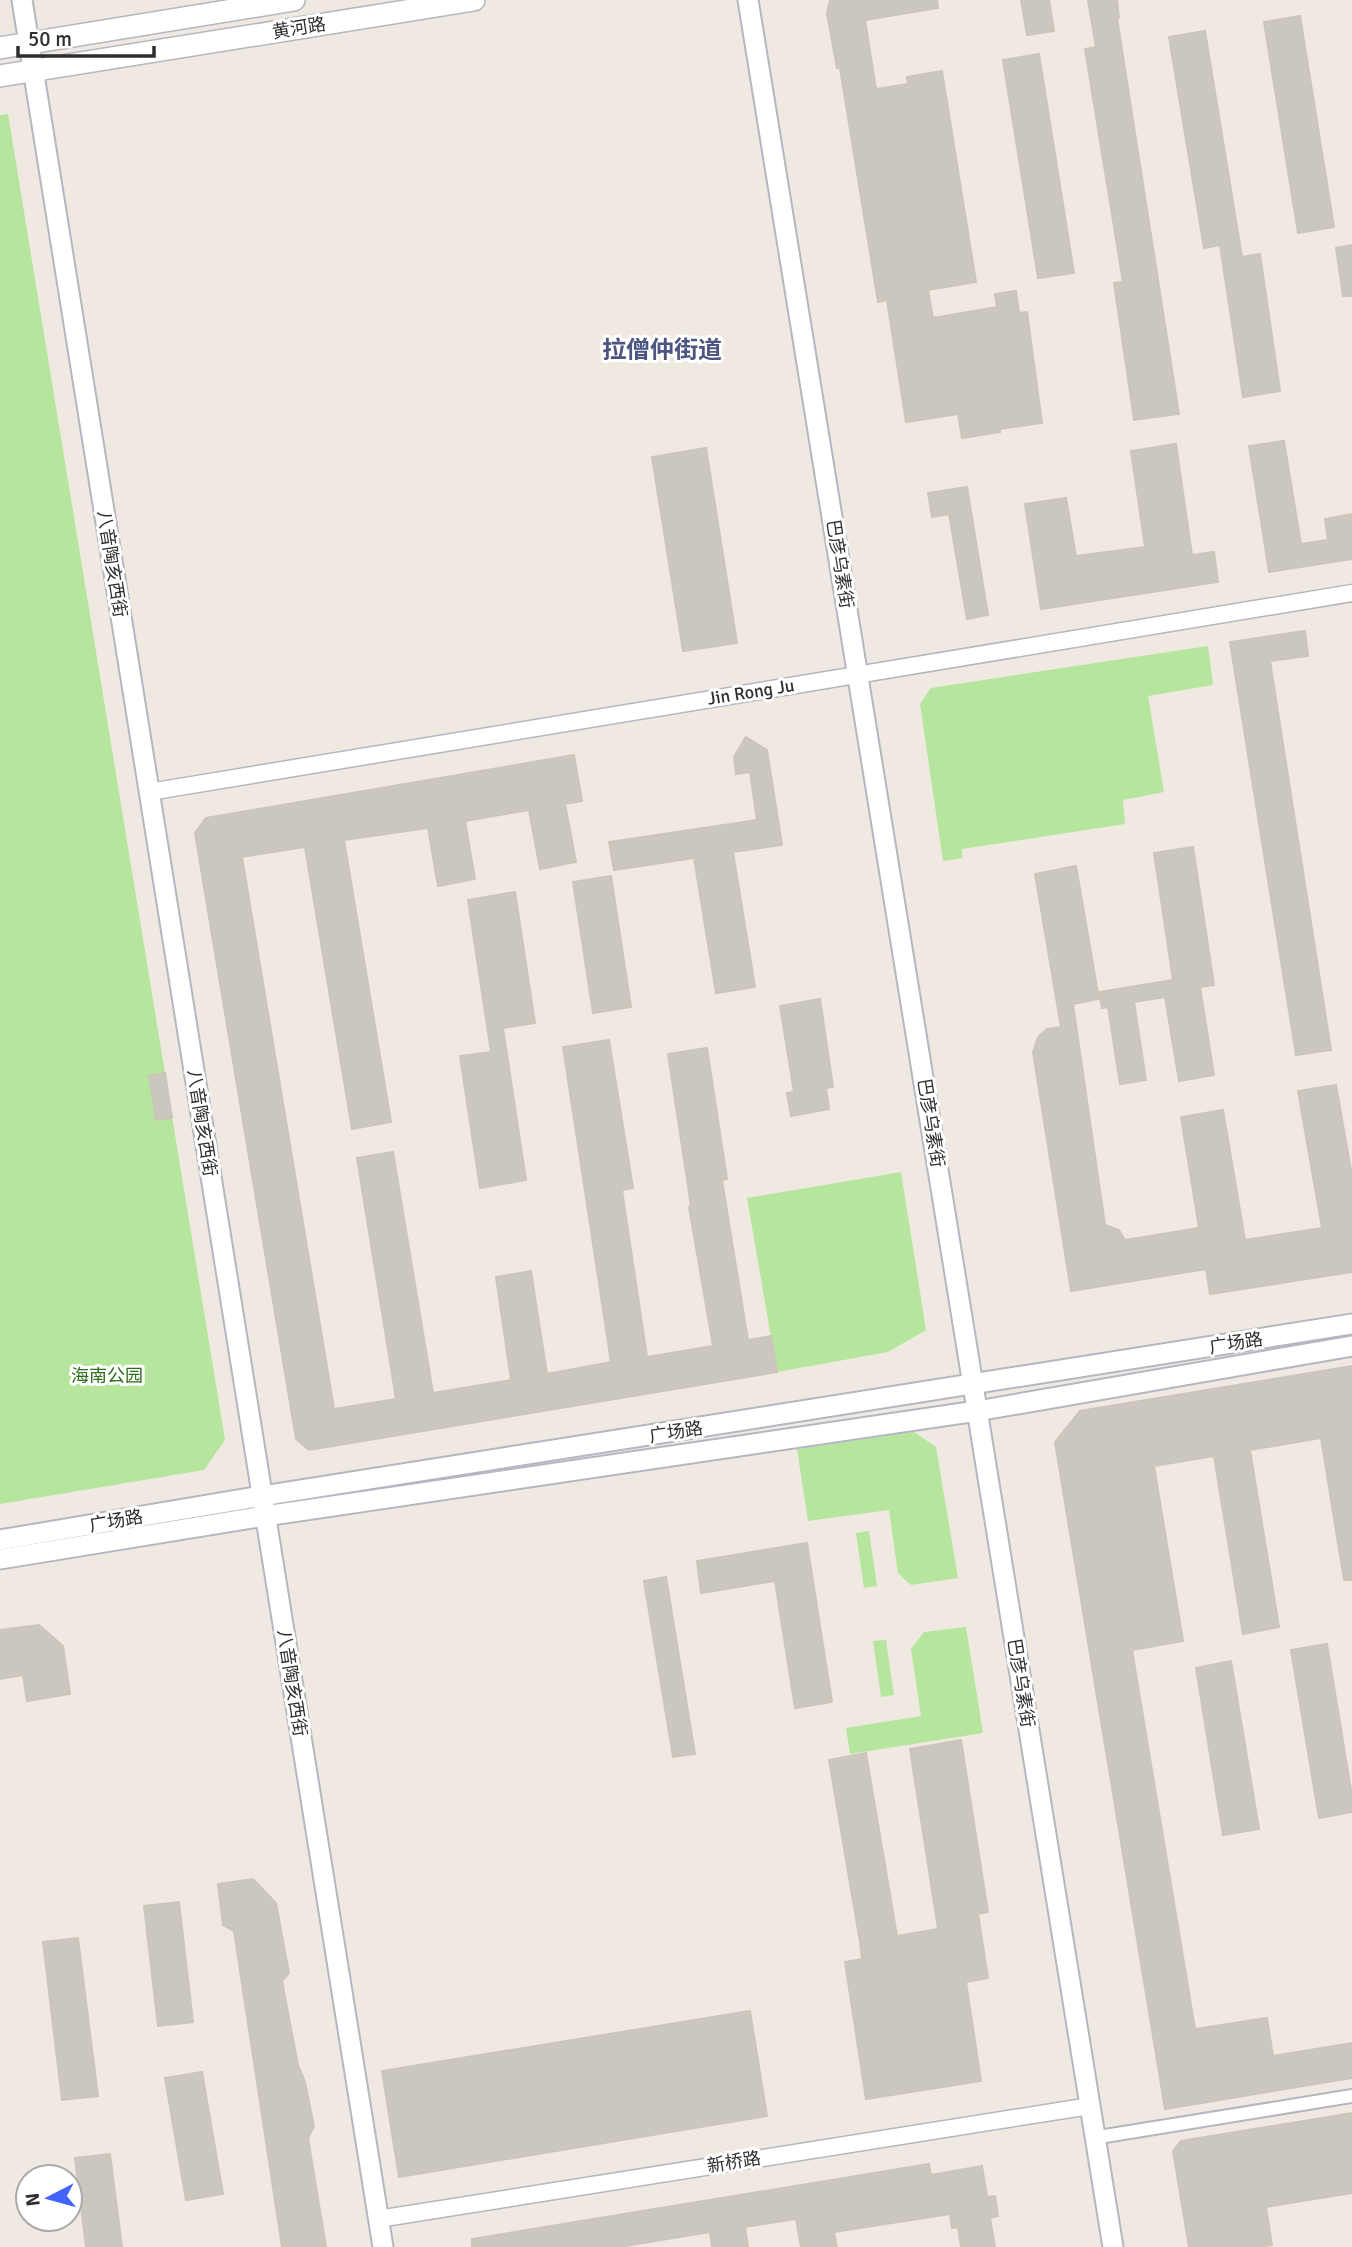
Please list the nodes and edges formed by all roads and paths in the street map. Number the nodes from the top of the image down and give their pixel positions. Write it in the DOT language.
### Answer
graph roads {
  1 [pos="22,0"];
  2 [pos="294,0"];
  3 [pos="474,0"];
  4 [pos="748,0"];
  5 [pos="758,0"];
  6 [pos="29,43"];
  7 [pos="0,48"];
  8 [pos="33,71"];
  9 [pos="0,76"];
  10 [pos="1352,593"];
  11 [pos="862,674"];
  12 [pos="149,792"];
  13 [pos="1352,1324"];
  14 [pos="1352,1346"];
  15 [pos="978,1384"];
  16 [pos="982,1410"];
  17 [pos="264,1506"];
  18 [pos="0,1541"];
  19 [pos="0,1559"];
  20 [pos="1352,2096"];
  21 [pos="1090,2106"];
  22 [pos="1105,2136"];
  23 [pos="378,2219"];
  24 [pos="383,2247"];
  25 [pos="1113,2247"];
  26 [pos="1123,2247"];
  1 -- 6 [label="street, 八音陶亥西街"];
  2 -- 6 [label="main road, 黄河路"];
  3 -- 8 [label="main road, 黄河路"];
  4 -- 11 [label="street, 巴彦乌素街"];
  5 -- 11 [label="street, 巴彦乌素街"];
  6 -- 7 [label="main road, 黄河路"];
  6 -- 8 [label="street, 八音陶亥西街"];
  8 -- 9 [label="main road, 黄河路"];
  8 -- 12 [label="street, 八音陶亥西街"];
  10 -- 11 [label="street, Jin Rong Ju"];
  11 -- 12 [label="street, Jin Rong Ju"];
  11 -- 15 [label="street, 巴彦乌素街"];
  12 -- 17 [label="street, 八音陶亥西街"];
  13 -- 15 [label="street, 广场路"];
  14 -- 16 [label="street, 广场路"];
  15 -- 16 [label="street, 巴彦乌素街"];
  15 -- 17 [label="street, 广场路"];
  16 -- 17 [label="street, 广场路"];
  16 -- 21 [label="street, 巴彦乌素街"];
  16 -- 22 [label="street, 巴彦乌素街"];
  17 -- 18 [label="street, 广场路"];
  17 -- 19 [label="street, 广场路"];
  17 -- 23 [label="street, 八音陶亥西街"];
  20 -- 22 [label="street"];
  21 -- 23 [label="street, 新桥路"];
  21 -- 25 [label="street, 巴彦乌素街"];
  22 -- 26 [label="street, 巴彦乌素街"];
  23 -- 24 [label="street, 八音陶亥西街"];
}
